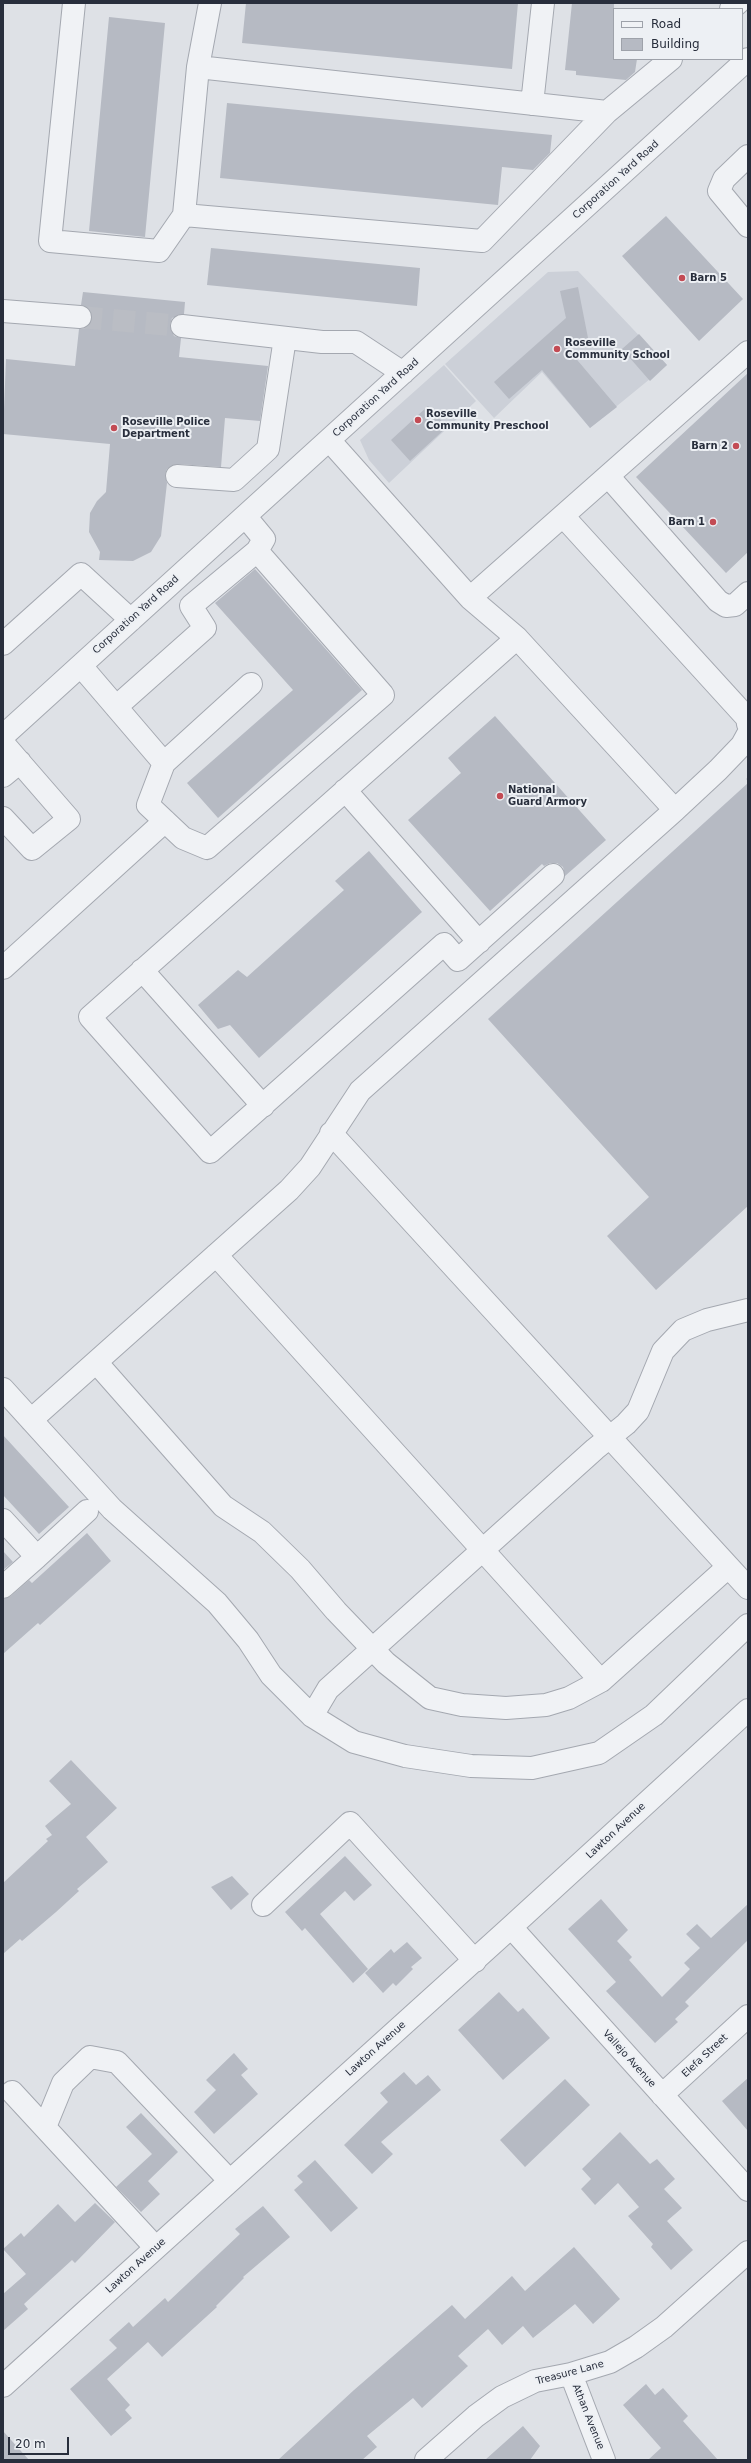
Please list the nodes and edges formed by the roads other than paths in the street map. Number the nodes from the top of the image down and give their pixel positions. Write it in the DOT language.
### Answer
graph roads {
  1 [pos="74,3"];
  2 [pos="210,3"];
  3 [pos="543,3"];
  4 [pos="670,60"];
  5 [pos="746,66"];
  6 [pos="198,67"];
  7 [pos="532,104"];
  8 [pos="607,112"];
  9 [pos="748,156"];
  10 [pos="184,215"];
  11 [pos="748,226"];
  12 [pos="3,311"];
  13 [pos="80,317"];
  14 [pos="182,326"];
  15 [pos="284,338"];
  16 [pos="748,352"];
  17 [pos="403,372"];
  18 [pos="329,440"];
  19 [pos="177,476"];
  20 [pos="608,476"];
  21 [pos="245,516"];
  22 [pos="563,516"];
  23 [pos="257,551"];
  24 [pos="747,595"];
  25 [pos="470,598"];
  26 [pos="131,620"];
  27 [pos="517,638"];
  28 [pos="3,644"];
  29 [pos="80,666"];
  30 [pos="251,684"];
  31 [pos="116,707"];
  32 [pos="748,724"];
  33 [pos="748,734"];
  34 [pos="3,736"];
  35 [pos="3,743"];
  36 [pos="20,762"];
  37 [pos="164,763"];
  38 [pos="3,776"];
  39 [pos="345,790"];
  40 [pos="675,810"];
  41 [pos="3,818"];
  42 [pos="165,821"];
  43 [pos="553,875"];
  44 [pos="479,942"];
  45 [pos="3,968"];
  46 [pos="142,970"];
  47 [pos="263,1106"];
  48 [pos="331,1133"];
  49 [pos="216,1255"];
  50 [pos="748,1310"];
  51 [pos="96,1362"];
  52 [pos="3,1389"];
  53 [pos="34,1424"];
  54 [pos="609,1437"];
  55 [pos="87,1511"];
  56 [pos="3,1520"];
  57 [pos="482,1550"];
  58 [pos="37,1557"];
  59 [pos="728,1567"];
  60 [pos="3,1587"];
  61 [pos="748,1588"];
  62 [pos="748,1625"];
  63 [pos="373,1649"];
  64 [pos="601,1681"];
  65 [pos="748,1710"];
  66 [pos="312,1716"];
  67 [pos="263,1905"];
  68 [pos="512,1927"];
  69 [pos="475,1961"];
  70 [pos="748,2016"];
  71 [pos="12,2092"];
  72 [pos="662,2095"];
  73 [pos="44,2127"];
  74 [pos="230,2181"];
  75 [pos="748,2190"];
  76 [pos="156,2248"];
  77 [pos="748,2252"];
  78 [pos="571,2374"];
  79 [pos="3,2386"];
  80 [pos="426,2460"];
  81 [pos="604,2460"];
  1 -- 10 [label="street"];
  2 -- 6 [label="street"];
  3 -- 7 [label="street"];
  4 -- 8 [label="street"];
  5 -- 17 [label="street, Corporation Yard Road"];
  6 -- 7 [label="street"];
  6 -- 10 [label="street"];
  7 -- 8 [label="street"];
  8 -- 10 [label="street"];
  9 -- 11 [label="street"];
  12 -- 13 [label="street"];
  14 -- 15 [label="street"];
  15 -- 17 [label="street"];
  15 -- 19 [label="street"];
  16 -- 20 [label="street"];
  17 -- 18 [label="street, Corporation Yard Road"];
  18 -- 21 [label="street, Corporation Yard Road"];
  18 -- 25 [label="street"];
  20 -- 22 [label="street"];
  20 -- 24 [label="street"];
  21 -- 23 [label="street"];
  21 -- 26 [label="street, Corporation Yard Road"];
  22 -- 25 [label="street"];
  22 -- 32 [label="street"];
  23 -- 31 [label="street"];
  23 -- 42 [label="street"];
  25 -- 27 [label="street"];
  26 -- 28 [label="street"];
  26 -- 29 [label="street, Corporation Yard Road"];
  27 -- 39 [label="street"];
  27 -- 40 [label="street"];
  29 -- 31 [label="street"];
  29 -- 34 [label="street, Corporation Yard Road"];
  30 -- 37 [label="street"];
  31 -- 37 [label="street"];
  33 -- 40 [label="street"];
  35 -- 36 [label="street"];
  36 -- 38 [label="street"];
  36 -- 41 [label="street"];
  37 -- 42 [label="street"];
  39 -- 44 [label="street"];
  39 -- 46 [label="street"];
  40 -- 48 [label="street"];
  42 -- 45 [label="street"];
  43 -- 44 [label="street"];
  44 -- 47 [label="street"];
  46 -- 47 [label="street"];
  46 -- 47 [label="street"];
  48 -- 49 [label="street"];
  48 -- 54 [label="street"];
  49 -- 51 [label="street"];
  49 -- 57 [label="street"];
  50 -- 54 [label="street"];
  51 -- 53 [label="street"];
  51 -- 63 [label="street"];
  52 -- 53 [label="street"];
  53 -- 66 [label="street"];
  54 -- 57 [label="street"];
  54 -- 59 [label="street"];
  55 -- 58 [label="street"];
  56 -- 58 [label="street"];
  57 -- 63 [label="street"];
  57 -- 64 [label="street"];
  58 -- 60 [label="street"];
  59 -- 61 [label="street"];
  59 -- 64 [label="street"];
  62 -- 66 [label="street"];
  63 -- 64 [label="street"];
  63 -- 66 [label="street"];
  65 -- 68 [label="street, Lawton Avenue"];
  67 -- 69 [label="street"];
  68 -- 69 [label="street, Lawton Avenue"];
  68 -- 72 [label="street, Vallejo Avenue"];
  69 -- 74 [label="street, Lawton Avenue"];
  70 -- 72 [label="street, Elefa Street"];
  71 -- 73 [label="street"];
  72 -- 75 [label="street, Vallejo Avenue"];
  73 -- 74 [label="street"];
  73 -- 76 [label="street"];
  74 -- 76 [label="street, Lawton Avenue"];
  76 -- 79 [label="street, Lawton Avenue"];
  77 -- 78 [label="street, Treasure Lane"];
  78 -- 80 [label="street, Treasure Lane"];
  78 -- 81 [label="street, Athan Avenue"];
}
